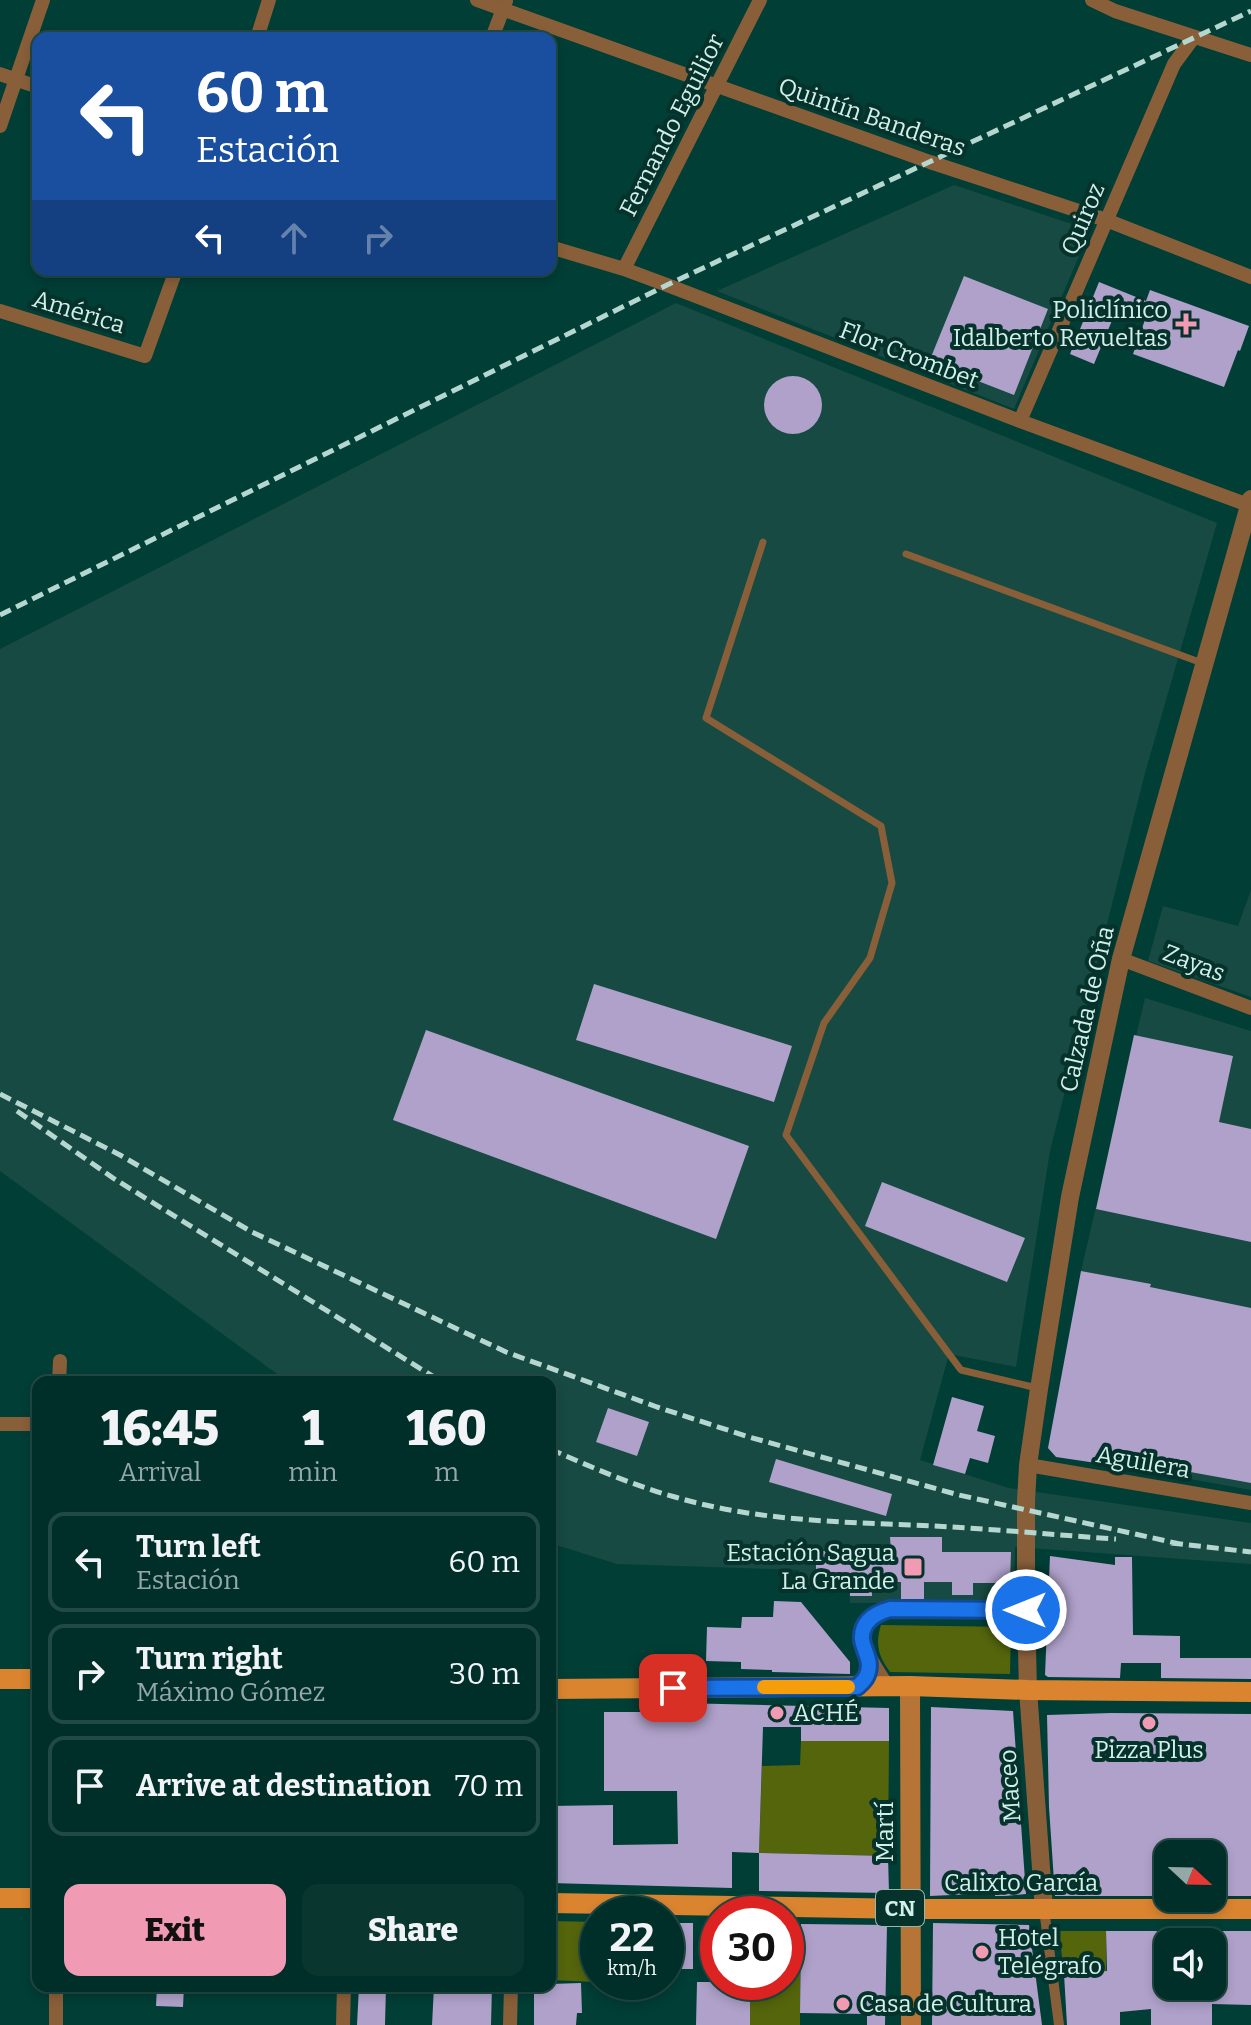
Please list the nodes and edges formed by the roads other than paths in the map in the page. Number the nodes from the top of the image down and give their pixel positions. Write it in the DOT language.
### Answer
graph roads {
  1 [pos="43,0"];
  2 [pos="269,0"];
  3 [pos="477,0"];
  4 [pos="760,0"];
  5 [pos="1092,0"];
  6 [pos="504,4"];
  7 [pos="1117,6"];
  8 [pos="32,32"];
  9 [pos="259,32"];
  10 [pos="494,32"];
  11 [pos="32,33"];
  12 [pos="1194,37"];
  13 [pos="1251,55"];
  14 [pos="0,74"];
  15 [pos="16,80"];
  16 [pos="32,85"];
  17 [pos="716,85"];
  18 [pos="0,126"];
  19 [pos="1106,220"];
  20 [pos="556,249"];
  21 [pos="624,269"];
  22 [pos="174,276"];
  23 [pos="1251,277"];
  24 [pos="0,311"];
  25 [pos="1020,421"];
  26 [pos="1250,503"];
  27 [pos="763,542"];
  28 [pos="906,554"];
  29 [pos="1204,664"];
  30 [pos="1121,959"];
  31 [pos="1251,1008"];
  32 [pos="60,1361"];
  33 [pos="59,1376"];
  34 [pos="1039,1389"];
  35 [pos="0,1424"];
  36 [pos="32,1424"];
  37 [pos="1028,1465"];
  38 [pos="1251,1503"];
  39 [pos="1026,1541"];
  40 [pos="1026,1610"];
  41 [pos="868,1655"];
  42 [pos="0,1679"];
  43 [pos="32,1679"];
  44 [pos="910,1686"];
  45 [pos="857,1687"];
  46 [pos="888,1687"];
  47 [pos="556,1689"];
  48 [pos="1028,1690"];
  49 [pos="1251,1692"];
  50 [pos="911,1719"];
  51 [pos="0,1898"];
  52 [pos="32,1898"];
  53 [pos="556,1903"];
  54 [pos="912,1909"];
  55 [pos="1044,1909"];
  56 [pos="1251,1909"];
  57 [pos="56,1992"];
  58 [pos="344,1992"];
  59 [pos="511,1992"];
  60 [pos="56,2025"];
  61 [pos="343,2025"];
  62 [pos="510,2025"];
  63 [pos="911,2025"];
  64 [pos="1059,2025"];
  1 -- 8 [label="street"];
  2 -- 9 [label="street"];
  3 -- 6 [label="street, Quintín Banderas"];
  4 -- 17 [label="street, Fernando Eguilior"];
  5 -- 7 [label="street"];
  6 -- 10 [label="street"];
  6 -- 17 [label="street, Quintín Banderas"];
  7 -- 12 [label="street"];
  11 -- 15 [label="street"];
  12 -- 13 [label="street"];
  12 -- 19 [label="street, Quiroz"];
  14 -- 15 [label="street"];
  15 -- 16 [label="street"];
  15 -- 18 [label="street"];
  17 -- 19 [label="street, Quintín Banderas"];
  17 -- 21 [label="street, Fernando Eguilior"];
  19 -- 23 [label="street, Quintín Banderas"];
  19 -- 25 [label="street, Quiroz"];
  20 -- 21 [label="street, Flor Crombet"];
  21 -- 25 [label="street, Flor Crombet"];
  22 -- 24 [label="street, América"];
  25 -- 26 [label="street, Flor Crombet"];
  26 -- 29 [label="street, Calzada de Oña"];
  27 -- 34 [label="lane"];
  28 -- 29 [label="lane"];
  29 -- 30 [label="street, Calzada de Oña"];
  30 -- 31 [label="street, Zayas"];
  30 -- 34 [label="street, Calzada de Oña"];
  32 -- 33 [label="street"];
  34 -- 37 [label="street, Calzada de Oña"];
  35 -- 36 [label="street"];
  37 -- 38 [label="street, Aguilera"];
  37 -- 39 [label="street, Calzada de Oña"];
  39 -- 40 [label="street, Maceo"];
  40 -- 41 [label="street"];
  40 -- 48 [label="street, Maceo"];
  41 -- 45 [label="street"];
  41 -- 46 [label="street"];
  42 -- 43 [label="main road"];
  44 -- 46 [label="main road"];
  44 -- 48 [label="main road"];
  44 -- 50 [label="main road, Martí"];
  45 -- 46 [label="main road"];
  45 -- 47 [label="main road"];
  46 -- 50 [label="main road"];
  48 -- 49 [label="main road"];
  48 -- 55 [label="street, Maceo"];
  50 -- 54 [label="main road, Martí"];
  51 -- 52 [label="main road"];
  53 -- 54 [label="main road, Calixto García / CN"];
  54 -- 55 [label="main road, Calixto García / CN"];
  54 -- 63 [label="main road, Martí"];
  55 -- 56 [label="main road, Calixto García / CN"];
  55 -- 64 [label="street, Maceo"];
  57 -- 60 [label="street"];
  58 -- 61 [label="street"];
  59 -- 62 [label="street"];
}
